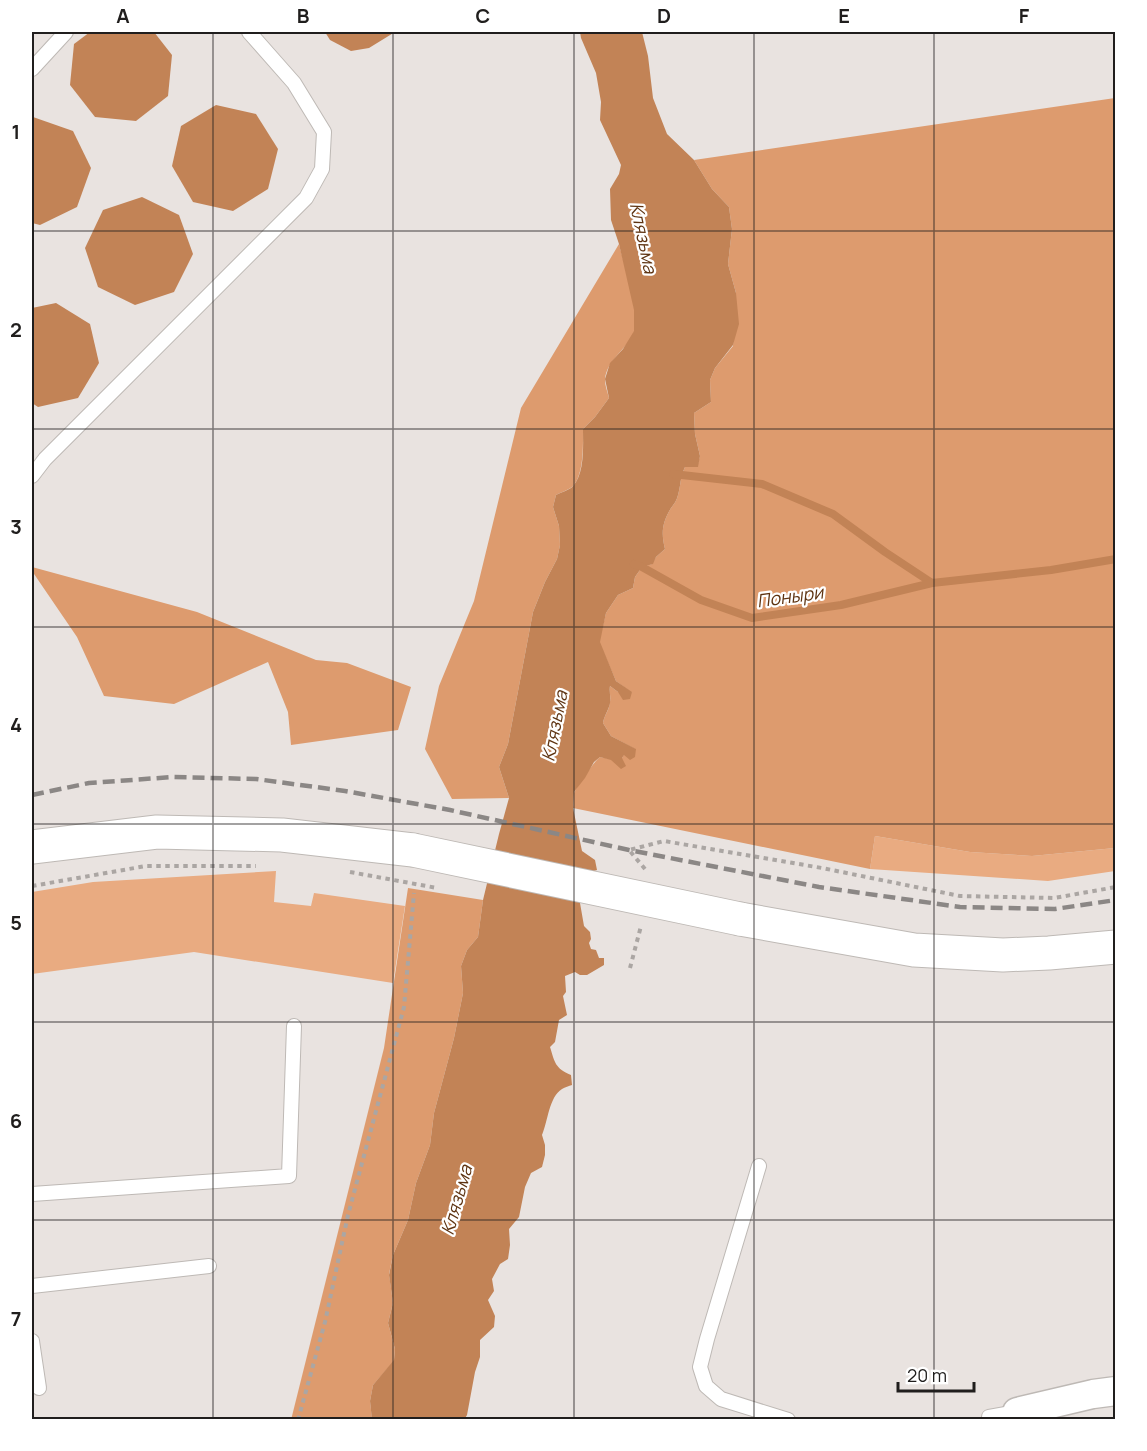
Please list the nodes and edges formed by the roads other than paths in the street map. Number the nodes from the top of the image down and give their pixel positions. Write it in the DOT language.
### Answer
graph roads {
  1 [pos="66,32"];
  2 [pos="249,32"];
  3 [pos="32,69"];
  4 [pos="32,476"];
  5 [pos="32,847"];
  6 [pos="1116,947"];
  7 [pos="294,1026"];
  8 [pos="759,1166"];
  9 [pos="32,1194"];
  10 [pos="209,1266"];
  11 [pos="32,1286"];
  12 [pos="32,1341"];
  13 [pos="39,1388"];
  14 [pos="1116,1391"];
  15 [pos="1017,1412"];
  16 [pos="788,1419"];
  17 [pos="986,1419"];
  1 -- 3 [label="lane"];
  2 -- 4 [label="lane"];
  5 -- 6 [label="street, bridge"];
  7 -- 9 [label="lane"];
  8 -- 16 [label="lane"];
  10 -- 11 [label="lane"];
  12 -- 13 [label="lane"];
  14 -- 15 [label="street"];
  15 -- 17 [label="lane"];
}
